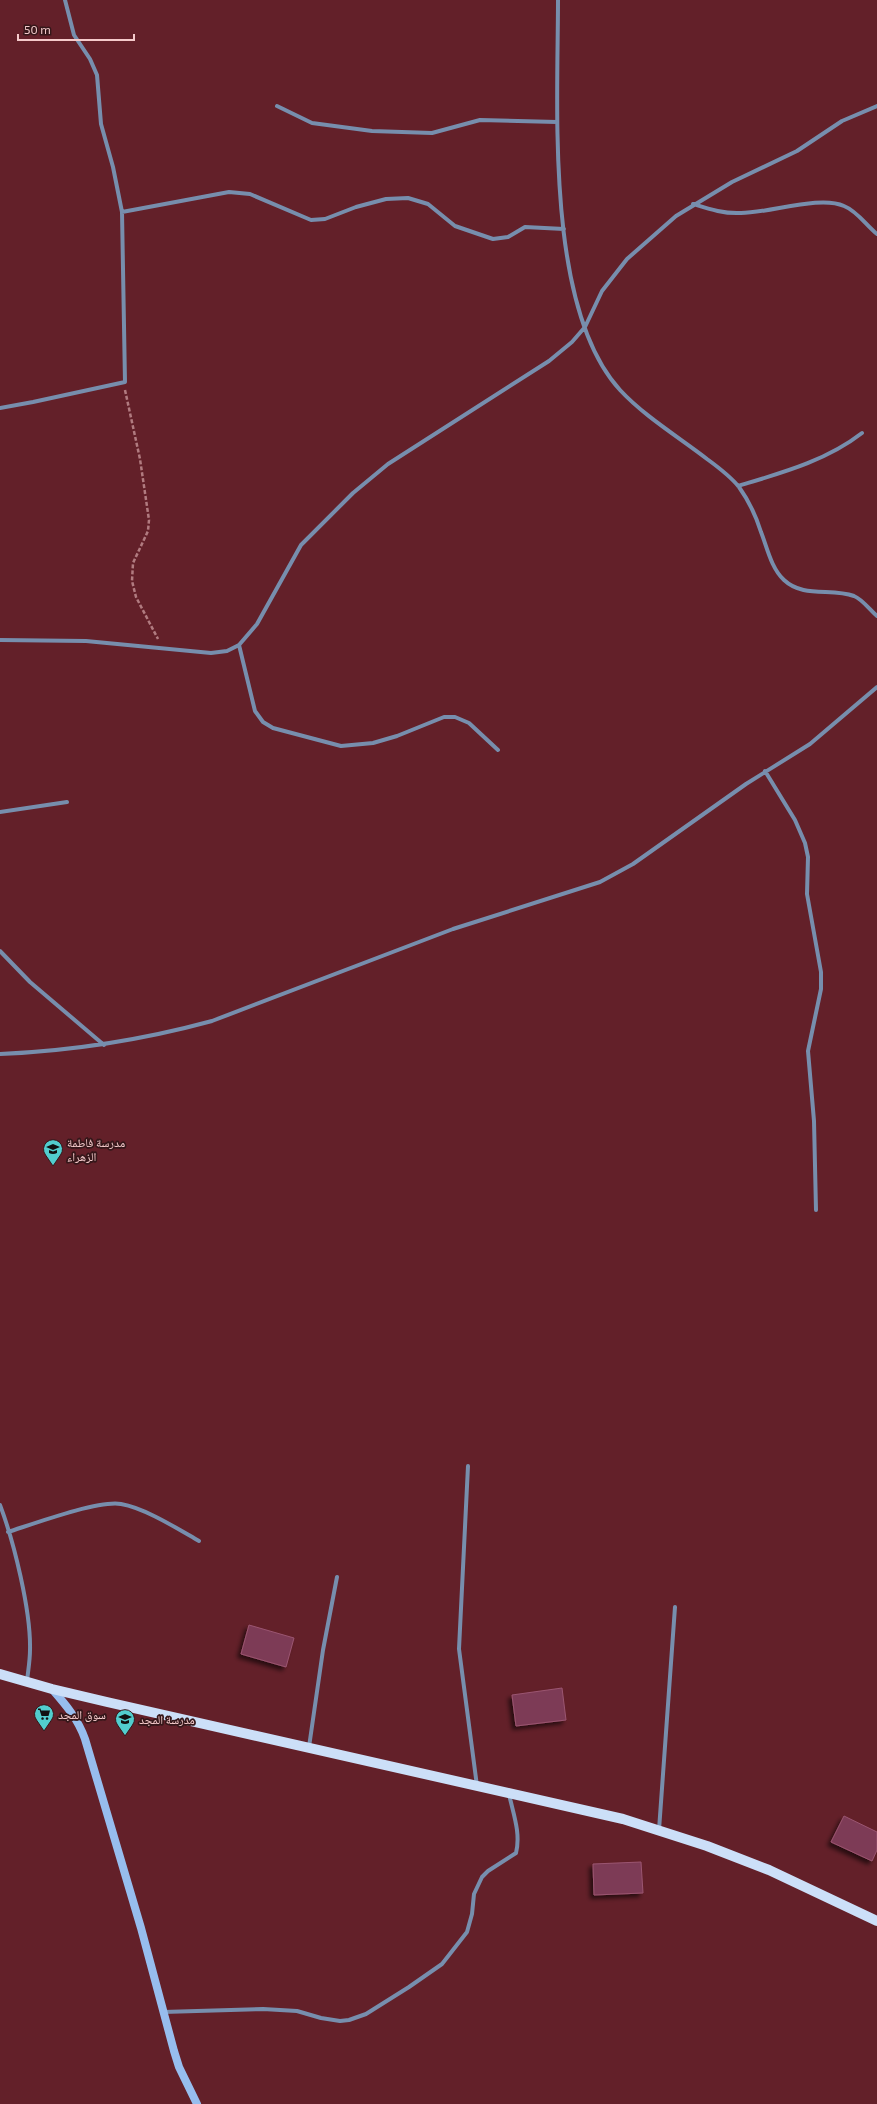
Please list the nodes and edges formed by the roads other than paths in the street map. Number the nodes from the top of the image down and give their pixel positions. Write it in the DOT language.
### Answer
graph roads {
  1 [pos="65,0"];
  2 [pos="558,0"];
  3 [pos="277,106"];
  4 [pos="877,106"];
  5 [pos="557,122"];
  6 [pos="693,204"];
  7 [pos="122,212"];
  8 [pos="564,229"];
  9 [pos="877,234"];
  10 [pos="585,328"];
  11 [pos="0,408"];
  12 [pos="862,433"];
  13 [pos="738,486"];
  14 [pos="877,616"];
  15 [pos="0,640"];
  16 [pos="239,646"];
  17 [pos="877,687"];
  18 [pos="498,750"];
  19 [pos="765,771"];
  20 [pos="67,802"];
  21 [pos="0,812"];
  22 [pos="0,951"];
  23 [pos="104,1045"];
  24 [pos="0,1054"];
  25 [pos="816,1210"];
  26 [pos="468,1466"];
  27 [pos="0,1505"];
  28 [pos="8,1532"];
  29 [pos="199,1541"];
  30 [pos="337,1577"];
  31 [pos="675,1607"];
  32 [pos="0,1674"];
  33 [pos="27,1682"];
  34 [pos="52,1689"];
  35 [pos="309,1747"];
  36 [pos="477,1786"];
  37 [pos="508,1794"];
  38 [pos="659,1831"];
  39 [pos="877,1920"];
  40 [pos="163,2012"];
  41 [pos="198,2104"];
  1 -- 7 [label="street"];
  2 -- 5 [label="street"];
  3 -- 5 [label="street"];
  4 -- 6 [label="street"];
  5 -- 8 [label="street"];
  6 -- 9 [label="street"];
  6 -- 10 [label="street"];
  7 -- 8 [label="street"];
  7 -- 11 [label="street"];
  8 -- 10 [label="street"];
  10 -- 13 [label="street"];
  10 -- 16 [label="street"];
  12 -- 13 [label="street"];
  13 -- 14 [label="street"];
  15 -- 16 [label="street"];
  16 -- 18 [label="street"];
  17 -- 19 [label="street"];
  19 -- 23 [label="street"];
  19 -- 25 [label="street"];
  20 -- 21 [label="street"];
  22 -- 23 [label="street"];
  23 -- 24 [label="street"];
  26 -- 36 [label="street"];
  27 -- 28 [label="street"];
  28 -- 29 [label="street"];
  28 -- 33 [label="street"];
  30 -- 35 [label="street"];
  31 -- 38 [label="street"];
  32 -- 33 [label="main road"];
  33 -- 34 [label="main road"];
  34 -- 35 [label="main road"];
  34 -- 40 [label="street"];
  35 -- 36 [label="main road"];
  36 -- 37 [label="main road"];
  37 -- 38 [label="main road"];
  37 -- 40 [label="street"];
  38 -- 39 [label="main road"];
  40 -- 41 [label="street"];
}
